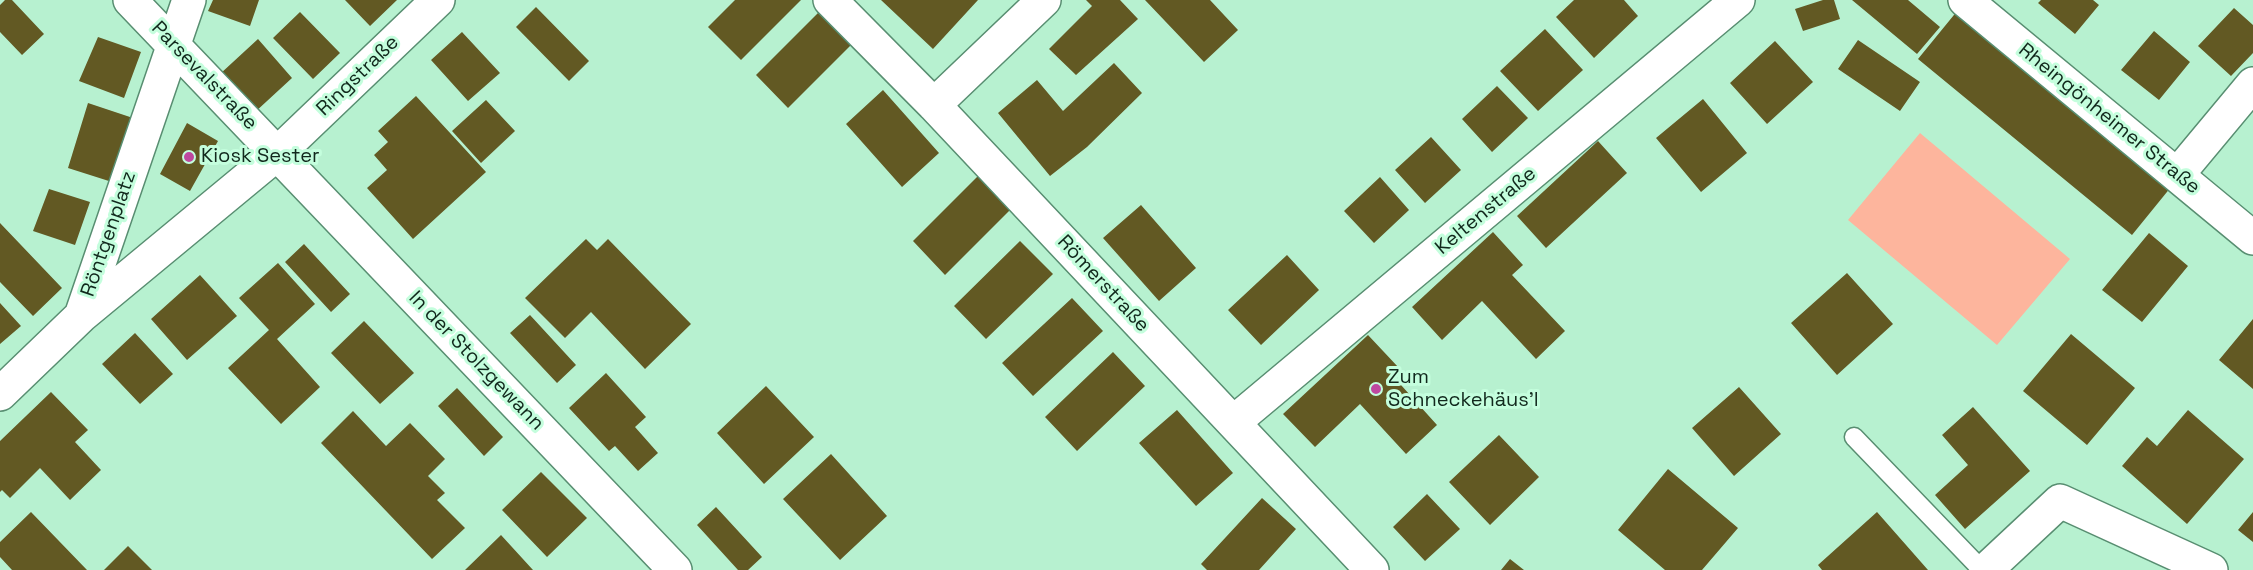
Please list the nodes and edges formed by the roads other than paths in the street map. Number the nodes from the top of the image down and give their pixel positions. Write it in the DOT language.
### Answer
graph roads {
  1 [pos="130,0"];
  2 [pos="189,0"];
  3 [pos="438,0"];
  4 [pos="830,0"];
  5 [pos="1044,0"];
  6 [pos="1738,0"];
  7 [pos="1965,0"];
  8 [pos="174,45"];
  9 [pos="2253,84"];
  10 [pos="934,105"];
  11 [pos="278,153"];
  12 [pos="2178,174"];
  13 [pos="2253,238"];
  14 [pos="81,316"];
  15 [pos="0,394"];
  16 [pos="1234,422"];
  17 [pos="1854,437"];
  18 [pos="675,570"];
  19 [pos="1372,570"];
  20 [pos="1984,570"];
  21 [pos="2211,570"];
  1 -- 8 [label="street, Parsevalstraße"];
  2 -- 8 [label="street, Röntgenplatz"];
  3 -- 11 [label="street, Ringstraße"];
  4 -- 10 [label="street, Römerstraße"];
  5 -- 10 [label="street"];
  6 -- 16 [label="street, Keltenstraße"];
  7 -- 12 [label="street, Rheingönheimer Straße"];
  8 -- 11 [label="street, Parsevalstraße"];
  8 -- 14 [label="street, Röntgenplatz"];
  9 -- 12 [label="street"];
  10 -- 16 [label="street, Römerstraße"];
  11 -- 14 [label="street, Röntgenplatz"];
  11 -- 18 [label="street, In der Stolzgewann"];
  12 -- 13 [label="street, Rheingönheimer Straße"];
  14 -- 15 [label="street"];
  16 -- 19 [label="street, Römerstraße"];
  17 -- 20 [label="lane"];
  20 -- 21 [label="street"];
}
